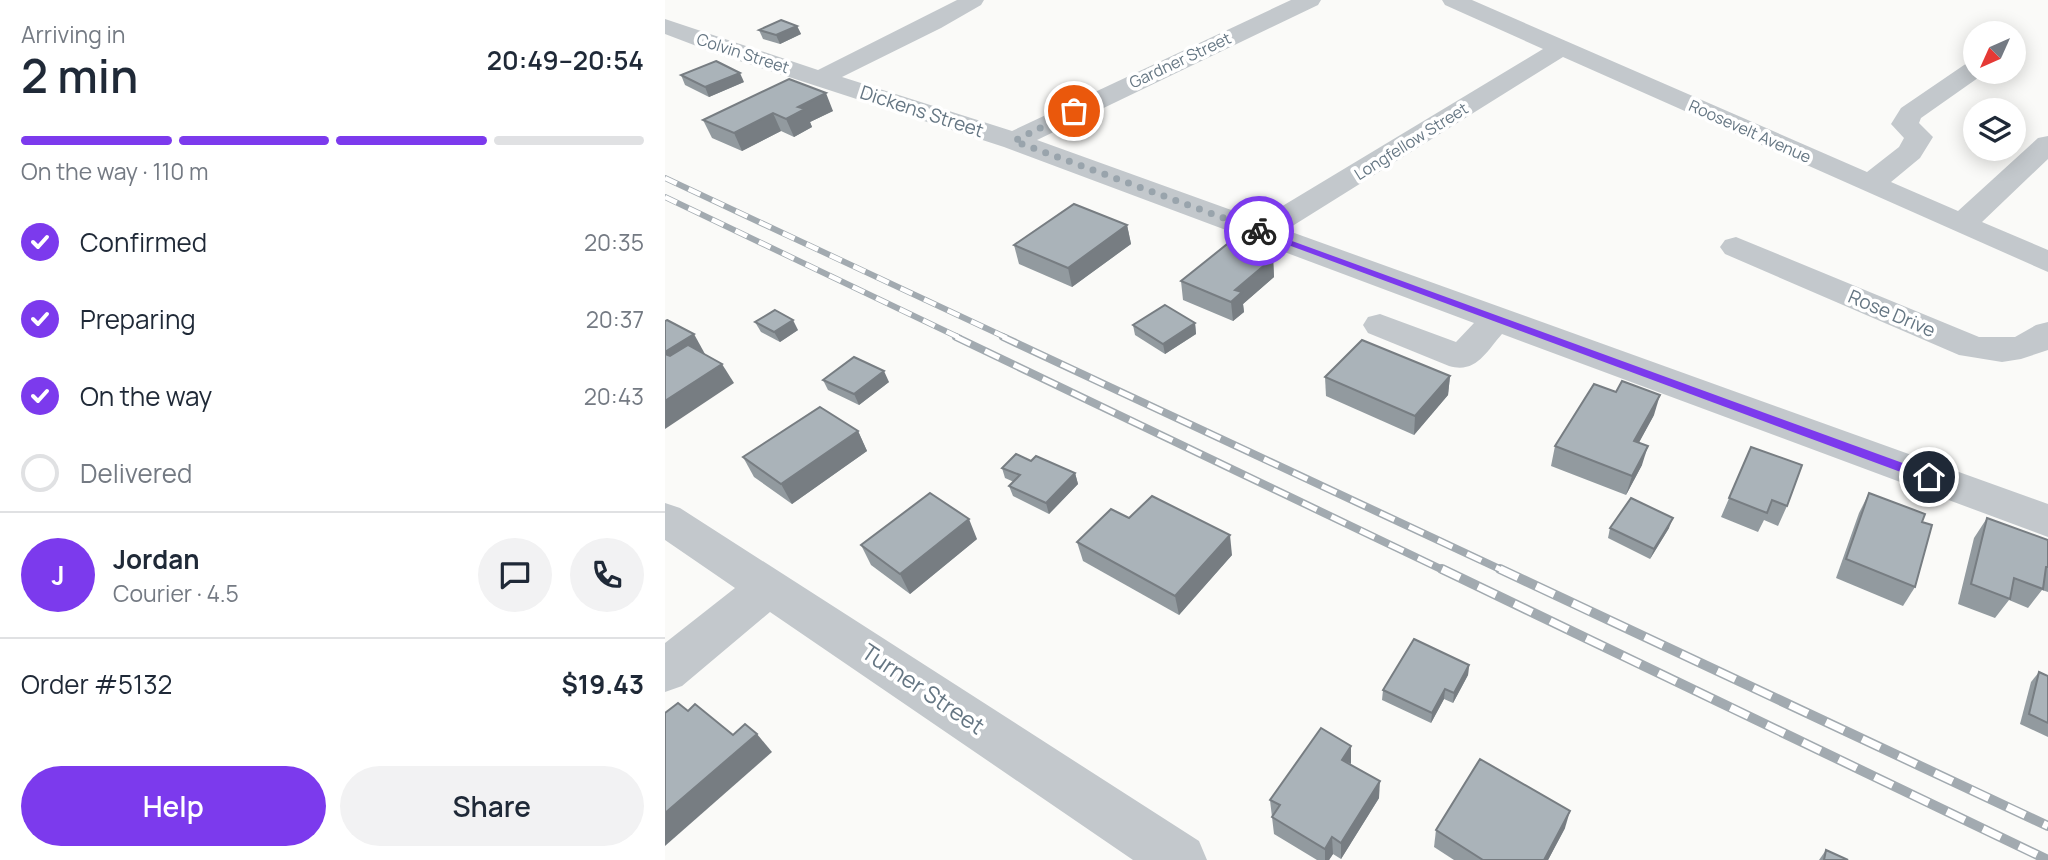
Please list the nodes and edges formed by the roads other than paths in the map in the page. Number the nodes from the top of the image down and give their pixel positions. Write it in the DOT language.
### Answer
graph roads {
  1 [pos="973,0"];
  2 [pos="1310,0"];
  3 [pos="1453,0"];
  4 [pos="665,26"];
  5 [pos="1561,48"];
  6 [pos="1963,77"];
  7 [pos="821,78"];
  8 [pos="1014,141"];
  9 [pos="2048,144"];
  10 [pos="1870,184"];
  11 [pos="1962,224"];
  12 [pos="1259,232"];
  13 [pos="1736,247"];
  14 [pos="2048,262"];
  15 [pos="1415,289"];
  16 [pos="1496,319"];
  17 [pos="2048,333"];
  18 [pos="665,519"];
  19 [pos="2048,521"];
  20 [pos="769,587"];
  21 [pos="665,671"];
  22 [pos="1180,860"];
  1 -- 7 [label="street"];
  2 -- 8 [label="street, Gardner Street"];
  3 -- 5 [label="street, Roosevelt Avenue"];
  4 -- 7 [label="street, Colvin Street"];
  5 -- 10 [label="street, Roosevelt Avenue"];
  5 -- 12 [label="street, Longfellow Street"];
  6 -- 10 [label="street"];
  7 -- 8 [label="street, Dickens Street"];
  8 -- 12 [label="street, Dickens Street"];
  9 -- 11 [label="street"];
  10 -- 11 [label="street, Roosevelt Avenue"];
  11 -- 14 [label="street, Roosevelt Avenue"];
  12 -- 15 [label="street, Dickens Street"];
  13 -- 17 [label="street, Rose Drive"];
  15 -- 16 [label="street, Dickens Street"];
  15 -- 16 [label="street"];
  16 -- 19 [label="street, Dickens Street"];
  18 -- 20 [label="street, Turner Street"];
  20 -- 21 [label="street"];
  20 -- 22 [label="street, Turner Street"];
}
